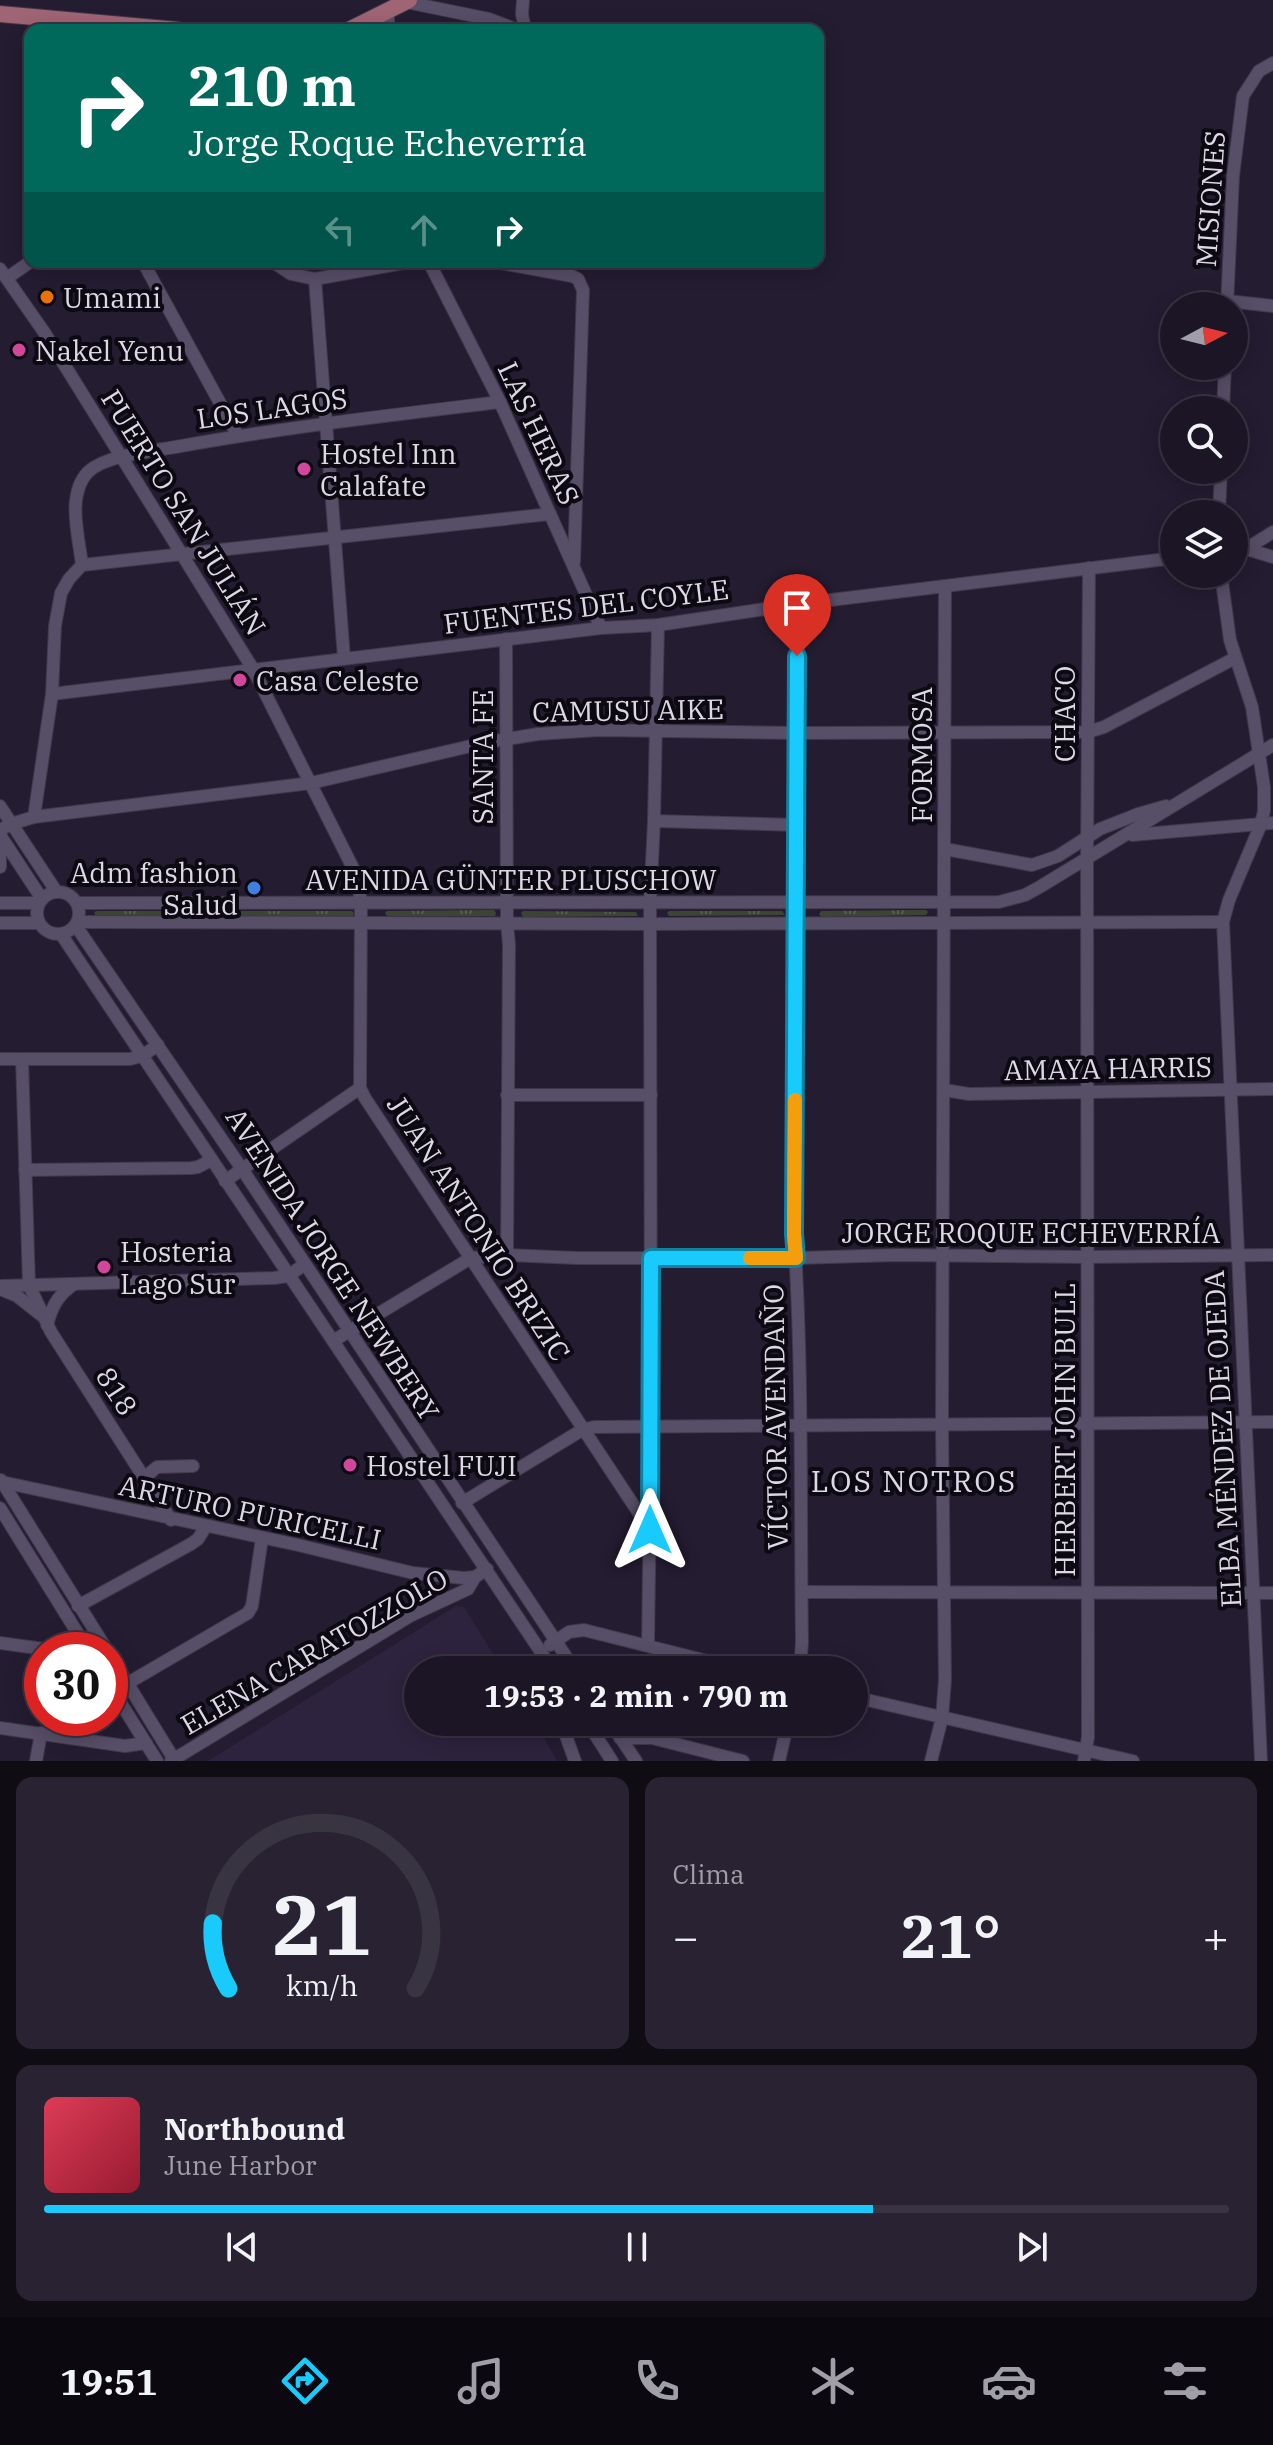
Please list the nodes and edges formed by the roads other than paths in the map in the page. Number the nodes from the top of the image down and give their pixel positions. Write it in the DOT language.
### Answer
graph roads {
  1 [pos="523,0"];
  2 [pos="408,1"];
  3 [pos="388,11"];
  4 [pos="0,14"];
  5 [pos="111,24"];
  6 [pos="361,24"];
  7 [pos="388,24"];
  8 [pos="502,24"];
  9 [pos="524,24"];
  10 [pos="1273,63"];
  11 [pos="24,265"];
  12 [pos="146,268"];
  13 [pos="282,268"];
  14 [pos="376,268"];
  15 [pos="432,268"];
  16 [pos="528,268"];
  17 [pos="3,274"];
  18 [pos="315,279"];
  19 [pos="1228,292"];
  20 [pos="1248,304"];
  21 [pos="1273,306"];
  22 [pos="500,402"];
  23 [pos="326,423"];
  24 [pos="238,436"];
  25 [pos="122,457"];
  26 [pos="550,514"];
  27 [pos="1273,532"];
  28 [pos="335,537"];
  29 [pos="1248,546"];
  30 [pos="1248,550"];
  31 [pos="182,554"];
  32 [pos="1273,557"];
  33 [pos="1160,560"];
  34 [pos="82,565"];
  35 [pos="573,565"];
  36 [pos="1089,568"];
  37 [pos="945,586"];
  38 [pos="1223,588"];
  39 [pos="798,604"];
  40 [pos="658,625"];
  41 [pos="601,628"];
  42 [pos="506,639"];
  43 [pos="344,658"];
  44 [pos="1235,658"];
  45 [pos="253,669"];
  46 [pos="52,694"];
  47 [pos="655,731"];
  48 [pos="1088,732"];
  49 [pos="797,733"];
  50 [pos="945,733"];
  51 [pos="506,738"];
  52 [pos="1273,745"];
  53 [pos="1258,754"];
  54 [pos="311,783"];
  55 [pos="1180,802"];
  56 [pos="0,806"];
  57 [pos="34,817"];
  58 [pos="654,821"];
  59 [pos="1267,824"];
  60 [pos="797,825"];
  61 [pos="4,830"];
  62 [pos="1125,837"];
  63 [pos="1087,838"];
  64 [pos="0,849"];
  65 [pos="945,849"];
  66 [pos="1087,859"];
  67 [pos="0,867"];
  68 [pos="56,891"];
  69 [pos="40,901"];
  70 [pos="0,903"];
  71 [pos="77,903"];
  72 [pos="361,903"];
  73 [pos="507,903"];
  74 [pos="650,903"];
  75 [pos="796,903"];
  76 [pos="945,903"];
  77 [pos="1223,922"];
  78 [pos="0,923"];
  79 [pos="39,923"];
  80 [pos="361,923"];
  81 [pos="507,923"];
  82 [pos="1087,923"];
  83 [pos="77,924"];
  84 [pos="651,924"];
  85 [pos="797,924"];
  86 [pos="945,924"];
  87 [pos="61,934"];
  88 [pos="158,1045"];
  89 [pos="142,1056"];
  90 [pos="0,1059"];
  91 [pos="22,1059"];
  92 [pos="360,1088"];
  93 [pos="1273,1089"];
  94 [pos="944,1090"];
  95 [pos="1230,1091"];
  96 [pos="1087,1092"];
  97 [pos="507,1095"];
  98 [pos="651,1095"];
  99 [pos="211,1160"];
  100 [pos="242,1169"];
  101 [pos="25,1170"];
  102 [pos="225,1181"];
  103 [pos="507,1255"];
  104 [pos="943,1255"];
  105 [pos="1238,1255"];
  106 [pos="1273,1255"];
  107 [pos="1087,1257"];
  108 [pos="471,1258"];
  109 [pos="651,1258"];
  110 [pos="796,1258"];
  111 [pos="305,1264"];
  112 [pos="288,1276"];
  113 [pos="74,1284"];
  114 [pos="29,1285"];
  115 [pos="0,1288"];
  116 [pos="46,1322"];
  117 [pos="348,1331"];
  118 [pos="333,1341"];
  119 [pos="1273,1422"];
  120 [pos="1245,1423"];
  121 [pos="1086,1424"];
  122 [pos="651,1425"];
  123 [pos="800,1425"];
  124 [pos="942,1425"];
  125 [pos="582,1430"];
  126 [pos="193,1466"];
  127 [pos="144,1478"];
  128 [pos="1,1480"];
  129 [pos="462,1503"];
  130 [pos="16,1506"];
  131 [pos="1,1513"];
  132 [pos="171,1520"];
  133 [pos="206,1526"];
  134 [pos="650,1530"];
  135 [pos="262,1538"];
  136 [pos="487,1569"];
  137 [pos="475,1577"];
  138 [pos="943,1591"];
  139 [pos="802,1592"];
  140 [pos="1088,1592"];
  141 [pos="1253,1593"];
  142 [pos="1273,1593"];
  143 [pos="78,1606"];
  144 [pos="75,1632"];
  145 [pos="95,1632"];
  146 [pos="555,1641"];
  147 [pos="0,1643"];
  148 [pos="648,1645"];
  149 [pos="24,1646"];
  150 [pos="541,1653"];
  151 [pos="542,1656"];
  152 [pos="543,1656"];
  153 [pos="565,1656"];
  154 [pos="690,1656"];
  155 [pos="801,1656"];
  156 [pos="128,1683"];
  157 [pos="868,1700"];
  158 [pos="128,1714"];
  159 [pos="942,1718"];
  160 [pos="0,1728"];
  161 [pos="24,1731"];
  162 [pos="40,1736"];
  163 [pos="60,1736"];
  164 [pos="566,1736"];
  165 [pos="596,1736"];
  166 [pos="785,1736"];
  167 [pos="620,1738"];
  168 [pos="146,1743"];
  169 [pos="125,1746"];
  170 [pos="569,1746"];
  171 [pos="1085,1755"];
  172 [pos="173,1760"];
  173 [pos="36,1761"];
  174 [pos="122,1761"];
  175 [pos="157,1761"];
  176 [pos="569,1761"];
  177 [pos="575,1761"];
  178 [pos="612,1761"];
  179 [pos="636,1761"];
  180 [pos="743,1761"];
  181 [pos="779,1761"];
  182 [pos="931,1761"];
  183 [pos="1133,1761"];
  184 [pos="1261,1761"];
  1 -- 9 [label="street"];
  2 -- 3 [label="main road"];
  2 -- 8 [label="street"];
  3 -- 6 [label="main road"];
  3 -- 7 [label="street"];
  4 -- 5 [label="main road"];
  10 -- 19 [label="street, MISIONES"];
  11 -- 17 [label="street"];
  12 -- 24 [label="street"];
  13 -- 18 [label="street"];
  14 -- 18 [label="street"];
  15 -- 22 [label="street, LAS HERAS"];
  16 -- 35 [label="street"];
  17 -- 25 [label="street, PUERTO SAN JULIÁN"];
  18 -- 23 [label="street"];
  20 -- 21 [label="street"];
  22 -- 23 [label="street, LOS LAGOS"];
  22 -- 26 [label="street, LAS HERAS"];
  23 -- 24 [label="street, LOS LAGOS"];
  23 -- 28 [label="street"];
  24 -- 25 [label="street, LOS LAGOS"];
  25 -- 31 [label="street, PUERTO SAN JULIÁN"];
  25 -- 34 [label="street, LOS LAGOS"];
  26 -- 28 [label="street"];
  26 -- 35 [label="street, LAS HERAS"];
  27 -- 29 [label="street"];
  28 -- 31 [label="street"];
  28 -- 43 [label="street"];
  30 -- 32 [label="street"];
  31 -- 34 [label="street"];
  31 -- 45 [label="street, PUERTO SAN JULIÁN"];
  33 -- 36 [label="street, FUENTES DEL COYLE"];
  34 -- 46 [label="street"];
  35 -- 41 [label="street, LAS HERAS"];
  36 -- 37 [label="street, FUENTES DEL COYLE"];
  36 -- 48 [label="street, CHACO"];
  37 -- 39 [label="street, FUENTES DEL COYLE"];
  37 -- 50 [label="street, FORMOSA"];
  38 -- 44 [label="street"];
  39 -- 40 [label="street, FUENTES DEL COYLE"];
  39 -- 49 [label="street, VÍCTOR AVENDAÑO"];
  40 -- 41 [label="street, FUENTES DEL COYLE"];
  40 -- 47 [label="street"];
  41 -- 42 [label="street, FUENTES DEL COYLE"];
  42 -- 43 [label="street, FUENTES DEL COYLE"];
  42 -- 51 [label="street, SANTA FE"];
  43 -- 45 [label="street, FUENTES DEL COYLE"];
  44 -- 48 [label="street, CAMUSU AIKE"];
  44 -- 53 [label="street"];
  45 -- 46 [label="street, FUENTES DEL COYLE"];
  45 -- 54 [label="street, PUERTO SAN JULIÁN"];
  46 -- 57 [label="street"];
  47 -- 49 [label="street, CAMUSU AIKE"];
  47 -- 51 [label="street, CAMUSU AIKE"];
  47 -- 58 [label="street"];
  48 -- 50 [label="street, CAMUSU AIKE"];
  48 -- 63 [label="street, CHACO"];
  49 -- 50 [label="street, CAMUSU AIKE"];
  49 -- 60 [label="street, VÍCTOR AVENDAÑO"];
  50 -- 65 [label="street, FORMOSA"];
  51 -- 54 [label="street, CAMUSU AIKE"];
  51 -- 73 [label="street, SANTA FE"];
  52 -- 53 [label="street"];
  53 -- 55 [label="street"];
  53 -- 59 [label="street"];
  54 -- 57 [label="street, CAMUSU AIKE"];
  54 -- 72 [label="street, PUERTO SAN JULIÁN"];
  55 -- 62 [label="street, AVENIDA GÜNTER PLUSCHOW"];
  55 -- 63 [label="street"];
  56 -- 61 [label="street"];
  57 -- 61 [label="street, CAMUSU AIKE"];
  58 -- 60 [label="street"];
  58 -- 74 [label="street"];
  59 -- 62 [label="street"];
  59 -- 77 [label="street"];
  60 -- 75 [label="street, VÍCTOR AVENDAÑO"];
  61 -- 68 [label="street"];
  61 -- 69 [label="street"];
  62 -- 66 [label="street, AVENIDA GÜNTER PLUSCHOW"];
  63 -- 65 [label="street"];
  63 -- 66 [label="street, CHACO"];
  64 -- 67 [label="street"];
  65 -- 76 [label="street, FORMOSA"];
  66 -- 76 [label="street, AVENIDA GÜNTER PLUSCHOW"];
  66 -- 82 [label="street, HERBERT JOHN BULL"];
  68 -- 69 [label="street"];
  68 -- 71 [label="street"];
  69 -- 70 [label="street"];
  69 -- 79 [label="street"];
  71 -- 72 [label="street, AVENIDA GÜNTER PLUSCHOW"];
  71 -- 83 [label="street"];
  72 -- 73 [label="street, AVENIDA GÜNTER PLUSCHOW"];
  72 -- 80 [label="street, PUERTO SAN JULIÁN"];
  73 -- 74 [label="street, AVENIDA GÜNTER PLUSCHOW"];
  73 -- 81 [label="street, SANTA FE"];
  74 -- 75 [label="street, AVENIDA GÜNTER PLUSCHOW"];
  74 -- 84 [label="street"];
  75 -- 76 [label="street, AVENIDA GÜNTER PLUSCHOW"];
  75 -- 85 [label="street, VÍCTOR AVENDAÑO"];
  76 -- 86 [label="street, FORMOSA"];
  77 -- 82 [label="street, AVENIDA GÜNTER PLUSCHOW"];
  77 -- 95 [label="street, ELBA MÉNDEZ DE OJEDA"];
  78 -- 79 [label="street"];
  79 -- 87 [label="street"];
  80 -- 81 [label="street, AVENIDA GÜNTER PLUSCHOW"];
  80 -- 83 [label="street, AVENIDA GÜNTER PLUSCHOW"];
  80 -- 92 [label="street, JUAN ANTONIO BRIZIC"];
  81 -- 84 [label="street, AVENIDA GÜNTER PLUSCHOW"];
  81 -- 97 [label="street, SANTA FE"];
  82 -- 86 [label="street, AVENIDA GÜNTER PLUSCHOW"];
  82 -- 96 [label="street, HERBERT JOHN BULL"];
  83 -- 87 [label="street"];
  83 -- 88 [label="street, AVENIDA JORGE NEWBERY"];
  84 -- 85 [label="street, AVENIDA GÜNTER PLUSCHOW"];
  84 -- 98 [label="street"];
  85 -- 86 [label="street, AVENIDA GÜNTER PLUSCHOW"];
  85 -- 110 [label="street, VÍCTOR AVENDAÑO"];
  86 -- 94 [label="street, FORMOSA"];
  87 -- 89 [label="street, AVENIDA JORGE NEWBERY"];
  88 -- 89 [label="street"];
  88 -- 100 [label="street, AVENIDA JORGE NEWBERY"];
  89 -- 91 [label="street"];
  89 -- 99 [label="street, AVENIDA JORGE NEWBERY"];
  90 -- 91 [label="street"];
  91 -- 101 [label="street"];
  92 -- 100 [label="street"];
  92 -- 108 [label="street, JUAN ANTONIO BRIZIC"];
  93 -- 95 [label="street, AMAYA HARRIS"];
  94 -- 96 [label="street, AMAYA HARRIS"];
  94 -- 104 [label="street, FORMOSA"];
  95 -- 96 [label="street, AMAYA HARRIS"];
  95 -- 105 [label="street, ELBA MÉNDEZ DE OJEDA"];
  96 -- 107 [label="street, HERBERT JOHN BULL"];
  97 -- 98 [label="street"];
  97 -- 103 [label="street, SANTA FE"];
  98 -- 109 [label="street"];
  99 -- 101 [label="street"];
  99 -- 102 [label="street, AVENIDA JORGE NEWBERY"];
  100 -- 102 [label="street"];
  100 -- 111 [label="street, AVENIDA JORGE NEWBERY"];
  101 -- 114 [label="street"];
  102 -- 112 [label="street, AVENIDA JORGE NEWBERY"];
  103 -- 108 [label="street, JORGE ROQUE ECHEVERRÍA"];
  103 -- 109 [label="street, JORGE ROQUE ECHEVERRÍA"];
  104 -- 107 [label="street, JORGE ROQUE ECHEVERRÍA"];
  104 -- 110 [label="street, JORGE ROQUE ECHEVERRÍA"];
  104 -- 124 [label="street, FORMOSA"];
  105 -- 106 [label="street, JORGE ROQUE ECHEVERRÍA"];
  105 -- 107 [label="street, JORGE ROQUE ECHEVERRÍA"];
  105 -- 120 [label="street, ELBA MÉNDEZ DE OJEDA"];
  107 -- 121 [label="street, HERBERT JOHN BULL"];
  108 -- 117 [label="street, JORGE ROQUE ECHEVERRÍA"];
  108 -- 125 [label="street, JUAN ANTONIO BRIZIC"];
  109 -- 110 [label="street, JORGE ROQUE ECHEVERRÍA"];
  109 -- 122 [label="street"];
  110 -- 123 [label="street, VÍCTOR AVENDAÑO"];
  111 -- 112 [label="street"];
  111 -- 117 [label="street, AVENIDA JORGE NEWBERY"];
  112 -- 113 [label="street"];
  112 -- 118 [label="street, AVENIDA JORGE NEWBERY"];
  113 -- 114 [label="street"];
  113 -- 116 [label="street"];
  114 -- 115 [label="street"];
  114 -- 116 [label="street, 818"];
  115 -- 116 [label="street"];
  116 -- 127 [label="street, 818"];
  117 -- 118 [label="street, JORGE ROQUE ECHEVERRÍA"];
  117 -- 129 [label="street, AVENIDA JORGE NEWBERY"];
  118 -- 136 [label="street, AVENIDA JORGE NEWBERY"];
  119 -- 120 [label="street"];
  120 -- 121 [label="street"];
  120 -- 141 [label="street, ELBA MÉNDEZ DE OJEDA"];
  121 -- 124 [label="street"];
  121 -- 140 [label="street, HERBERT JOHN BULL"];
  122 -- 123 [label="street"];
  122 -- 125 [label="street"];
  122 -- 134 [label="street"];
  123 -- 124 [label="street"];
  123 -- 139 [label="street, VÍCTOR AVENDAÑO"];
  124 -- 138 [label="street, FORMOSA"];
  125 -- 129 [label="street"];
  125 -- 134 [label="street, JUAN ANTONIO BRIZIC"];
  126 -- 127 [label="street"];
  127 -- 132 [label="street, 818"];
  128 -- 130 [label="street"];
  128 -- 132 [label="street, ARTURO PURICELLI"];
  129 -- 146 [label="street, AVENIDA JORGE NEWBERY"];
  130 -- 131 [label="street"];
  130 -- 143 [label="street"];
  131 -- 144 [label="street"];
  132 -- 133 [label="street, ARTURO PURICELLI"];
  133 -- 135 [label="street, ARTURO PURICELLI"];
  133 -- 143 [label="street"];
  134 -- 148 [label="street"];
  135 -- 137 [label="street, ARTURO PURICELLI"];
  135 -- 156 [label="street"];
  136 -- 137 [label="street"];
  136 -- 150 [label="street, AVENIDA JORGE NEWBERY"];
  137 -- 172 [label="street, ELENA CARATOZZOLO"];
  138 -- 139 [label="street"];
  138 -- 140 [label="street"];
  138 -- 159 [label="street, FORMOSA"];
  139 -- 155 [label="street, VÍCTOR AVENDAÑO"];
  140 -- 141 [label="street"];
  140 -- 171 [label="street, HERBERT JOHN BULL"];
  141 -- 142 [label="street"];
  141 -- 184 [label="street, ELBA MÉNDEZ DE OJEDA"];
  143 -- 145 [label="street"];
  146 -- 148 [label="street"];
  146 -- 150 [label="street"];
  146 -- 153 [label="street, AVENIDA JORGE NEWBERY"];
  147 -- 149 [label="street"];
  148 -- 154 [label="street"];
  150 -- 151 [label="street"];
  150 -- 152 [label="street, AVENIDA JORGE NEWBERY"];
  156 -- 172 [label="street"];
  157 -- 159 [label="street"];
  158 -- 168 [label="street"];
  159 -- 171 [label="street"];
  159 -- 182 [label="street, FORMOSA"];
  160 -- 161 [label="street"];
  162 -- 173 [label="street"];
  163 -- 169 [label="street"];
  164 -- 170 [label="street"];
  165 -- 178 [label="street"];
  166 -- 181 [label="street"];
  167 -- 179 [label="street"];
  167 -- 180 [label="street"];
  168 -- 169 [label="street"];
  168 -- 175 [label="street"];
  169 -- 174 [label="street"];
  170 -- 176 [label="street"];
  170 -- 177 [label="street"];
  171 -- 183 [label="street"];
}
